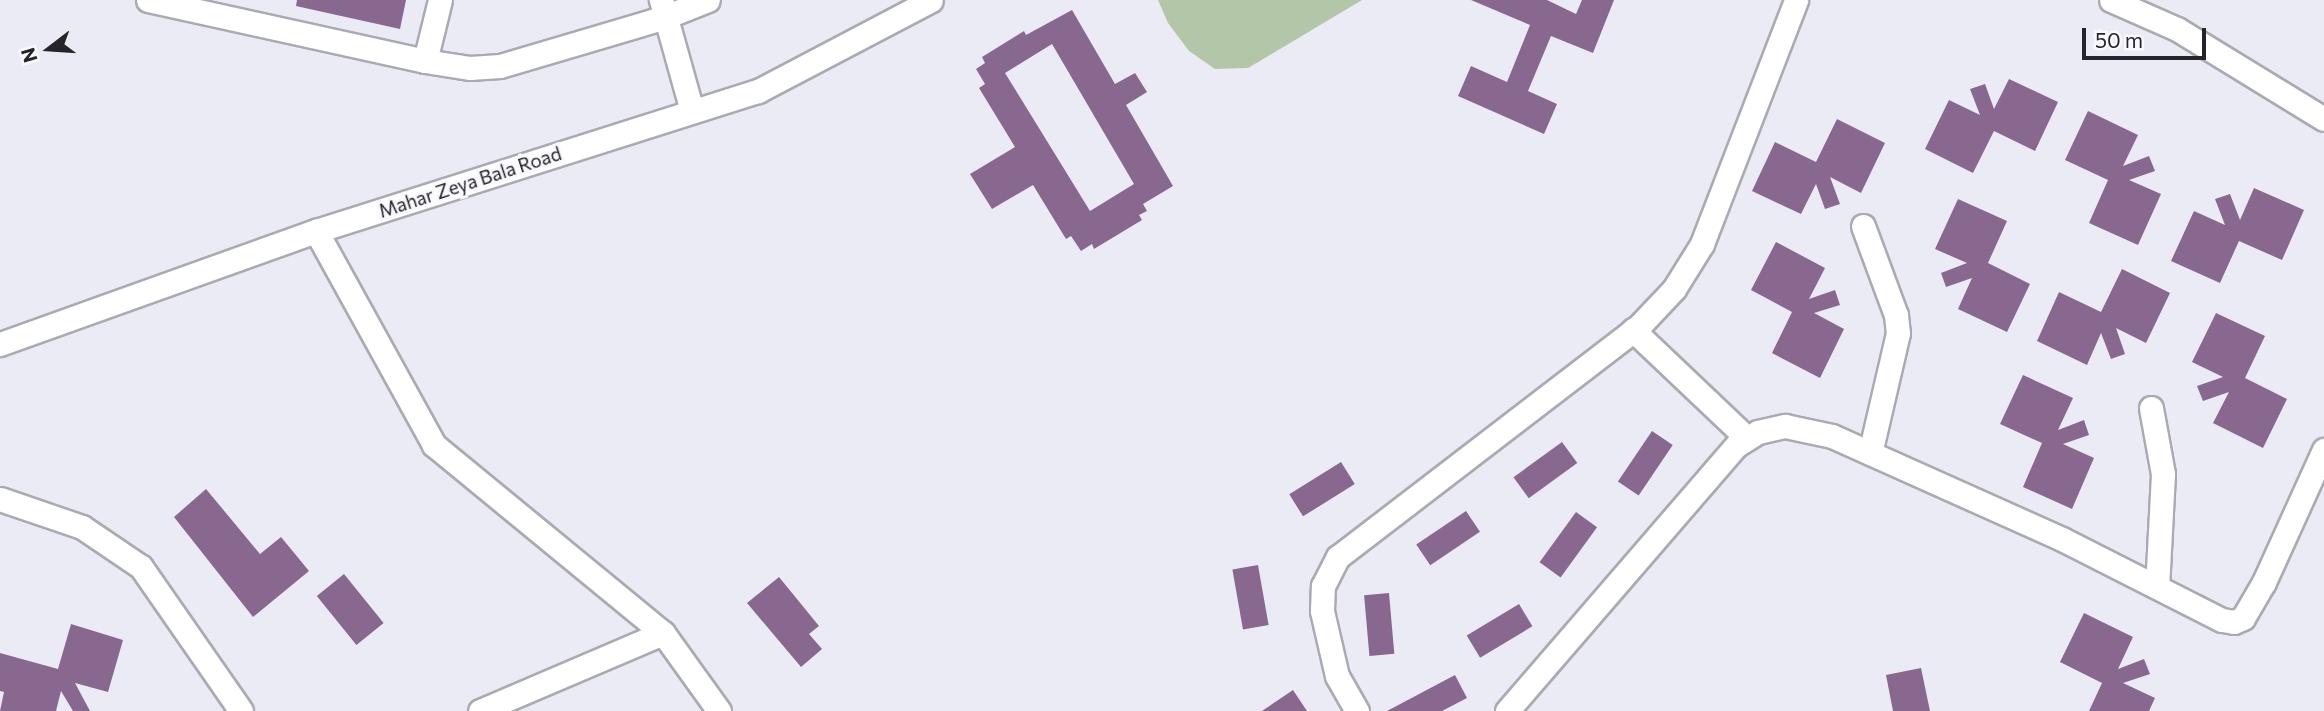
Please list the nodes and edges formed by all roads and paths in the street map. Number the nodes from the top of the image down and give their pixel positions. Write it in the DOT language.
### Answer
graph roads {
  1 [pos="148,0"];
  2 [pos="440,0"];
  3 [pos="708,0"];
  4 [pos="931,0"];
  5 [pos="1796,0"];
  6 [pos="2112,0"];
  7 [pos="663,9"];
  8 [pos="425,61"];
  9 [pos="692,111"];
  10 [pos="2324,119"];
  11 [pos="1863,226"];
  12 [pos="316,231"];
  13 [pos="1633,330"];
  14 [pos="0,344"];
  15 [pos="2151,408"];
  16 [pos="1748,438"];
  17 [pos="2324,450"];
  18 [pos="1870,453"];
  19 [pos="0,499"];
  20 [pos="2157,587"];
  21 [pos="663,633"];
  22 [pos="241,711"];
  23 [pos="480,711"];
  24 [pos="719,711"];
  25 [pos="1357,711"];
  26 [pos="1507,711"];
  1 -- 8 [label="street"];
  2 -- 8 [label="street"];
  3 -- 7 [label="street"];
  4 -- 9 [label="street, Mahar Zeya Bala Road"];
  5 -- 13 [label="street"];
  6 -- 10 [label="street"];
  7 -- 8 [label="street"];
  7 -- 9 [label="street"];
  9 -- 12 [label="street, Mahar Zeya Bala Road"];
  11 -- 18 [label="street"];
  12 -- 14 [label="street, Mahar Zeya Bala Road"];
  12 -- 21 [label="street"];
  13 -- 16 [label="street"];
  13 -- 25 [label="street"];
  15 -- 20 [label="street"];
  16 -- 18 [label="street"];
  16 -- 26 [label="street"];
  17 -- 20 [label="street"];
  18 -- 20 [label="street"];
  19 -- 22 [label="street"];
  21 -- 23 [label="street"];
  21 -- 24 [label="street"];
}
